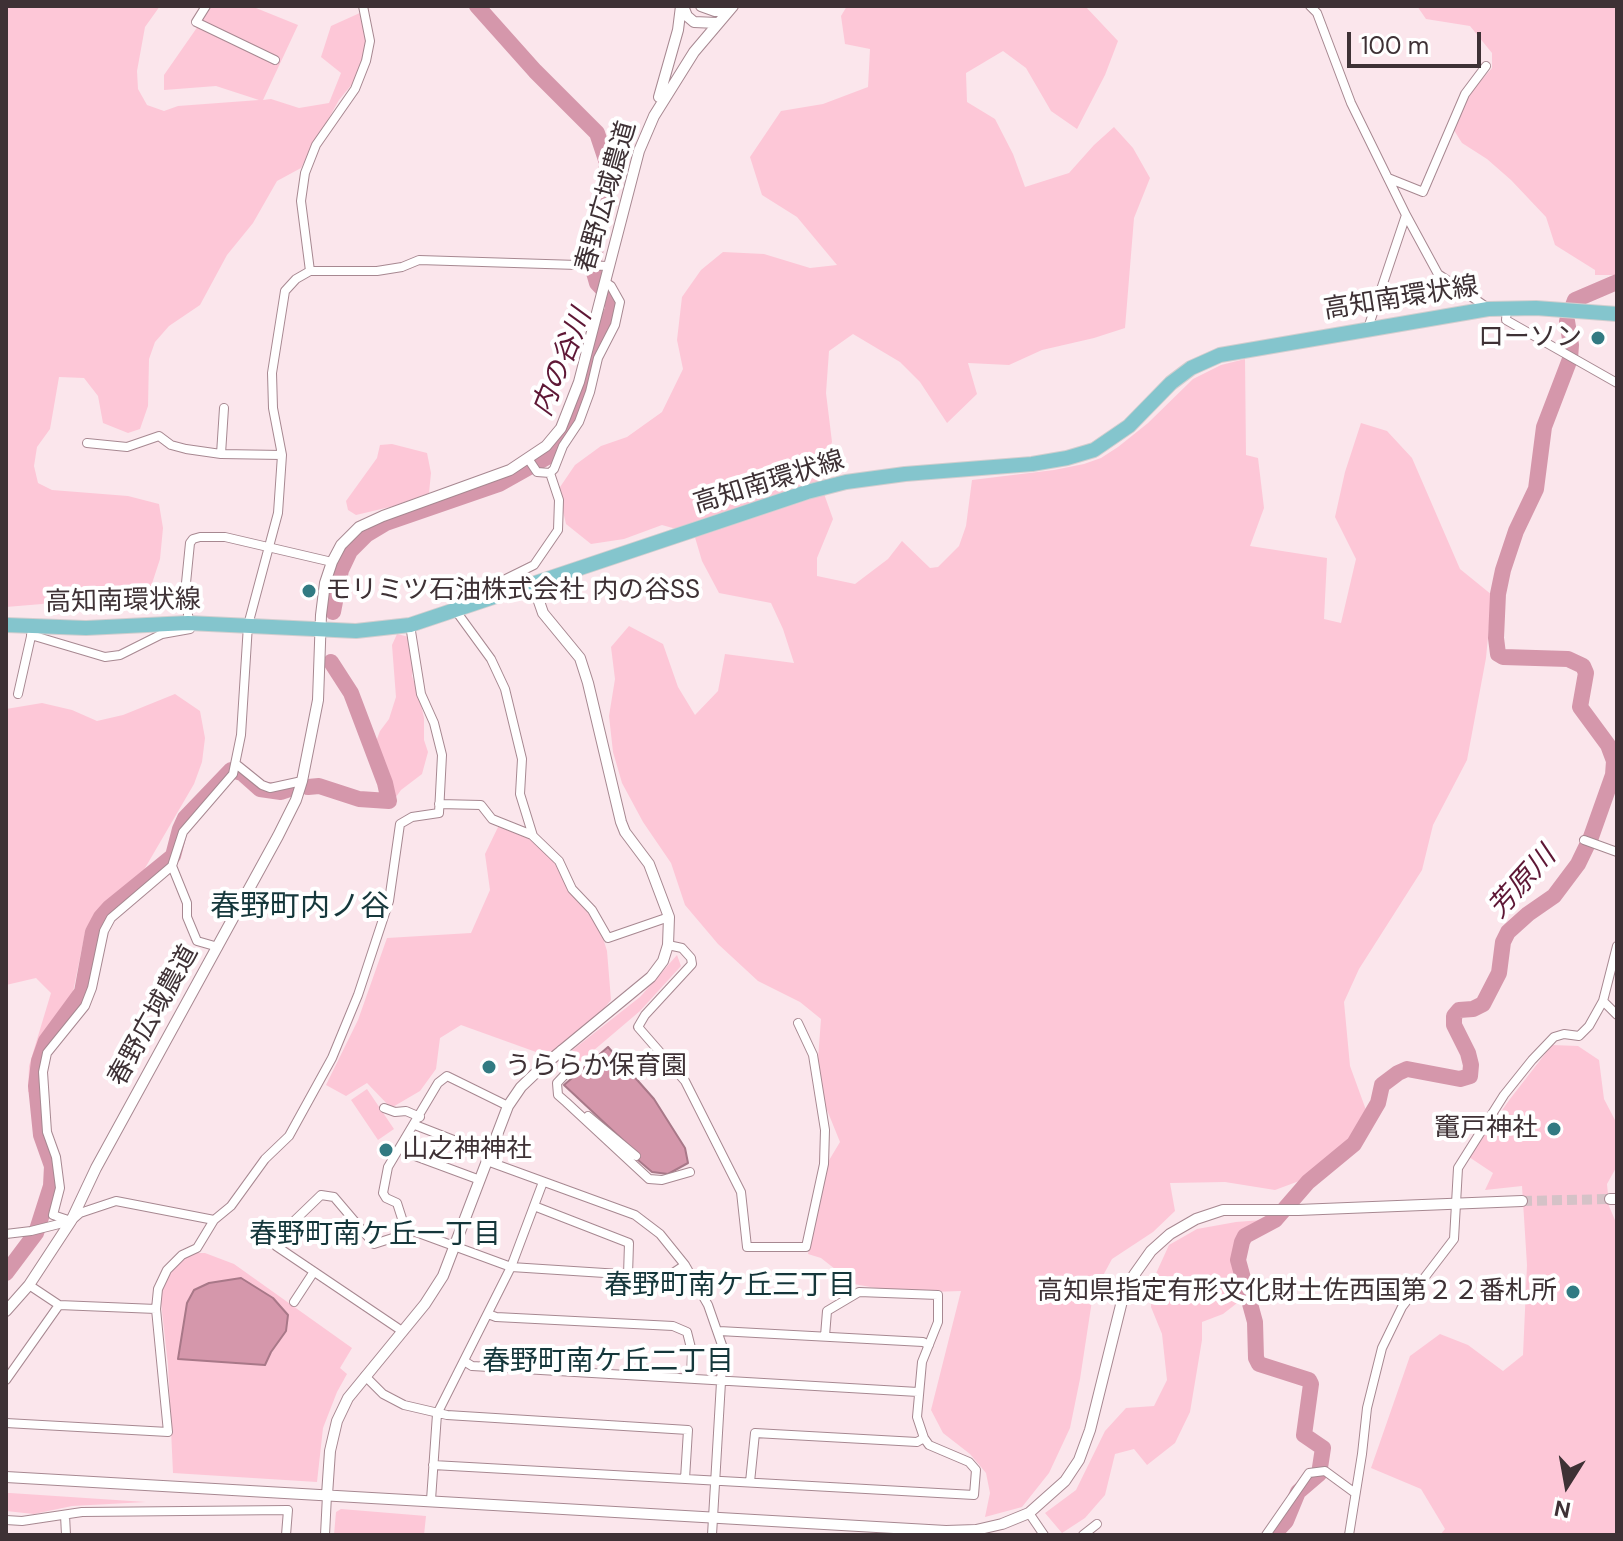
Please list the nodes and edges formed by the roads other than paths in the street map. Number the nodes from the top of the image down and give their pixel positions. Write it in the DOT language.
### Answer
graph roads {
  1 [pos="206,6"];
  2 [pos="363,6"];
  3 [pos="682,6"];
  4 [pos="701,6"];
  5 [pos="1310,6"];
  6 [pos="731,8"];
  7 [pos="717,23"];
  8 [pos="275,60"];
  9 [pos="1486,66"];
  10 [pos="654,116"];
  11 [pos="1387,178"];
  12 [pos="1406,215"];
  13 [pos="604,266"];
  14 [pos="310,271"];
  15 [pos="605,282"];
  16 [pos="1507,308"];
  17 [pos="1488,309"];
  18 [pos="1617,314"];
  19 [pos="1368,328"];
  20 [pos="1617,383"];
  21 [pos="224,408"];
  22 [pos="87,443"];
  23 [pos="221,454"];
  24 [pos="282,455"];
  25 [pos="530,462"];
  26 [pos="550,473"];
  27 [pos="270,546"];
  28 [pos="332,562"];
  29 [pos="533,584"];
  30 [pos="456,611"];
  31 [pos="188,623"];
  32 [pos="6,625"];
  33 [pos="248,625"];
  34 [pos="410,625"];
  35 [pos="321,628"];
  36 [pos="32,631"];
  37 [pos="18,694"];
  38 [pos="235,769"];
  39 [pos="302,781"];
  40 [pos="439,804"];
  41 [pos="533,836"];
  42 [pos="1587,842"];
  43 [pos="1617,852"];
  44 [pos="172,866"];
  45 [pos="669,917"];
  46 [pos="668,945"];
  47 [pos="1617,946"];
  48 [pos="218,947"];
  49 [pos="1616,963"];
  50 [pos="1603,1001"];
  51 [pos="1617,1015"];
  52 [pos="798,1023"];
  53 [pos="561,1050"];
  54 [pos="566,1102"];
  55 [pos="508,1106"];
  56 [pos="384,1108"];
  57 [pos="417,1121"];
  58 [pos="469,1146"];
  59 [pos="400,1148"];
  60 [pos="636,1156"];
  61 [pos="487,1161"];
  62 [pos="690,1172"];
  63 [pos="480,1180"];
  64 [pos="543,1182"];
  65 [pos="1522,1201"];
  66 [pos="1455,1205"];
  67 [pos="534,1206"];
  68 [pos="214,1220"];
  69 [pos="71,1221"];
  70 [pos="405,1228"];
  71 [pos="6,1234"];
  72 [pos="456,1246"];
  73 [pos="685,1265"];
  74 [pos="511,1267"];
  75 [pos="313,1273"];
  76 [pos="628,1275"];
  77 [pos="29,1285"];
  78 [pos="294,1302"];
  79 [pos="59,1305"];
  80 [pos="156,1309"];
  81 [pos="6,1311"];
  82 [pos="488,1314"];
  83 [pos="402,1331"];
  84 [pos="719,1331"];
  85 [pos="825,1336"];
  86 [pos="929,1345"];
  87 [pos="464,1361"];
  88 [pos="365,1376"];
  89 [pos="691,1378"];
  90 [pos="6,1380"];
  91 [pos="720,1381"];
  92 [pos="918,1392"];
  93 [pos="437,1414"];
  94 [pos="6,1423"];
  95 [pos="924,1438"];
  96 [pos="433,1465"];
  97 [pos="6,1477"];
  98 [pos="685,1479"];
  99 [pos="715,1481"];
  100 [pos="750,1482"];
  101 [pos="1355,1493"];
  102 [pos="327,1495"];
  103 [pos="431,1500"];
  104 [pos="1029,1513"];
  105 [pos="65,1515"];
  106 [pos="713,1517"];
  107 [pos="6,1520"];
  108 [pos="1097,1524"];
  109 [pos="66,1535"];
  110 [pos="286,1535"];
  111 [pos="325,1535"];
  112 [pos="712,1535"];
  113 [pos="1044,1535"];
  114 [pos="1083,1535"];
  115 [pos="1266,1535"];
  116 [pos="1349,1535"];
  1 -- 8 [label="street"];
  2 -- 14 [label="street"];
  3 -- 7 [label="street"];
  3 -- 10 [label="street, 春野広域農道"];
  4 -- 6 [label="street"];
  5 -- 11 [label="street"];
  6 -- 7 [label="street, 春野広域農道"];
  7 -- 10 [label="street, 春野広域農道"];
  9 -- 11 [label="street"];
  10 -- 13 [label="street, 春野広域農道"];
  11 -- 12 [label="street"];
  12 -- 17 [label="street"];
  12 -- 19 [label="street"];
  13 -- 14 [label="street"];
  13 -- 15 [label="street, 春野広域農道"];
  14 -- 24 [label="street"];
  15 -- 25 [label="street, 春野広域農道"];
  15 -- 26 [label="street"];
  16 -- 17 [label="main road, 高知南環状線"];
  16 -- 18 [label="main road, 高知南環状線"];
  16 -- 20 [label="street"];
  17 -- 19 [label="main road, 高知南環状線"];
  19 -- 29 [label="main road, 高知南環状線"];
  21 -- 23 [label="street"];
  22 -- 23 [label="street"];
  23 -- 24 [label="street"];
  24 -- 27 [label="street"];
  25 -- 26 [label="street"];
  25 -- 28 [label="street, 春野広域農道"];
  26 -- 30 [label="street"];
  27 -- 28 [label="street"];
  27 -- 31 [label="street"];
  27 -- 33 [label="street"];
  28 -- 35 [label="street, 春野広域農道"];
  29 -- 30 [label="main road, 高知南環状線"];
  29 -- 45 [label="street"];
  30 -- 34 [label="main road, 高知南環状線"];
  30 -- 41 [label="street"];
  31 -- 33 [label="main road, 高知南環状線"];
  31 -- 36 [label="main road, 高知南環状線"];
  31 -- 36 [label="street"];
  32 -- 36 [label="main road, 高知南環状線"];
  33 -- 35 [label="main road, 高知南環状線"];
  33 -- 38 [label="street"];
  34 -- 35 [label="main road, 高知南環状線"];
  34 -- 40 [label="street"];
  35 -- 39 [label="street, 春野広域農道"];
  36 -- 37 [label="street"];
  38 -- 39 [label="street"];
  38 -- 44 [label="street"];
  39 -- 48 [label="street, 春野広域農道"];
  40 -- 41 [label="street"];
  40 -- 68 [label="street"];
  41 -- 45 [label="street"];
  42 -- 43 [label="street"];
  44 -- 48 [label="street"];
  44 -- 69 [label="street"];
  45 -- 46 [label="street"];
  46 -- 52 [label="street"];
  46 -- 53 [label="street"];
  47 -- 49 [label="street"];
  48 -- 69 [label="street, 春野広域農道"];
  49 -- 50 [label="street"];
  50 -- 51 [label="street"];
  50 -- 66 [label="street"];
  53 -- 54 [label="street"];
  53 -- 55 [label="street"];
  54 -- 60 [label="street"];
  54 -- 62 [label="street"];
  55 -- 57 [label="street"];
  55 -- 61 [label="street"];
  56 -- 57 [label="street"];
  57 -- 58 [label="street"];
  57 -- 59 [label="street"];
  59 -- 63 [label="street"];
  59 -- 70 [label="street"];
  61 -- 63 [label="street"];
  61 -- 64 [label="street"];
  63 -- 72 [label="street"];
  64 -- 67 [label="street"];
  64 -- 73 [label="street"];
  65 -- 66 [label="street"];
  66 -- 101 [label="street"];
  66 -- 104 [label="street"];
  67 -- 74 [label="street"];
  67 -- 76 [label="street"];
  68 -- 69 [label="street"];
  68 -- 80 [label="street"];
  69 -- 71 [label="street"];
  69 -- 77 [label="street, 春野広域農道"];
  70 -- 72 [label="street"];
  70 -- 75 [label="street"];
  72 -- 74 [label="street"];
  72 -- 83 [label="street"];
  73 -- 76 [label="street"];
  73 -- 84 [label="street"];
  74 -- 76 [label="street"];
  74 -- 82 [label="street"];
  75 -- 78 [label="street"];
  75 -- 83 [label="street"];
  77 -- 79 [label="street"];
  77 -- 81 [label="street, 春野広域農道"];
  79 -- 80 [label="street"];
  79 -- 90 [label="street"];
  80 -- 94 [label="street"];
  82 -- 87 [label="street"];
  82 -- 89 [label="street"];
  83 -- 88 [label="street"];
  84 -- 85 [label="street"];
  84 -- 91 [label="street"];
  85 -- 86 [label="street"];
  85 -- 86 [label="street"];
  86 -- 92 [label="street"];
  87 -- 89 [label="street"];
  87 -- 93 [label="street"];
  88 -- 93 [label="street"];
  88 -- 102 [label="street"];
  89 -- 91 [label="street"];
  91 -- 92 [label="street"];
  91 -- 99 [label="street"];
  92 -- 95 [label="street"];
  93 -- 96 [label="street"];
  93 -- 98 [label="street"];
  95 -- 100 [label="street"];
  95 -- 100 [label="street"];
  96 -- 98 [label="street"];
  96 -- 103 [label="street"];
  97 -- 102 [label="street"];
  98 -- 99 [label="street"];
  99 -- 100 [label="street"];
  99 -- 106 [label="street"];
  101 -- 115 [label="street"];
  101 -- 116 [label="street"];
  102 -- 103 [label="street"];
  102 -- 111 [label="street"];
  103 -- 106 [label="street"];
  104 -- 106 [label="street"];
  104 -- 113 [label="street"];
  105 -- 107 [label="street"];
  105 -- 109 [label="street"];
  105 -- 110 [label="street"];
  106 -- 112 [label="street"];
  108 -- 114 [label="street"];
}
